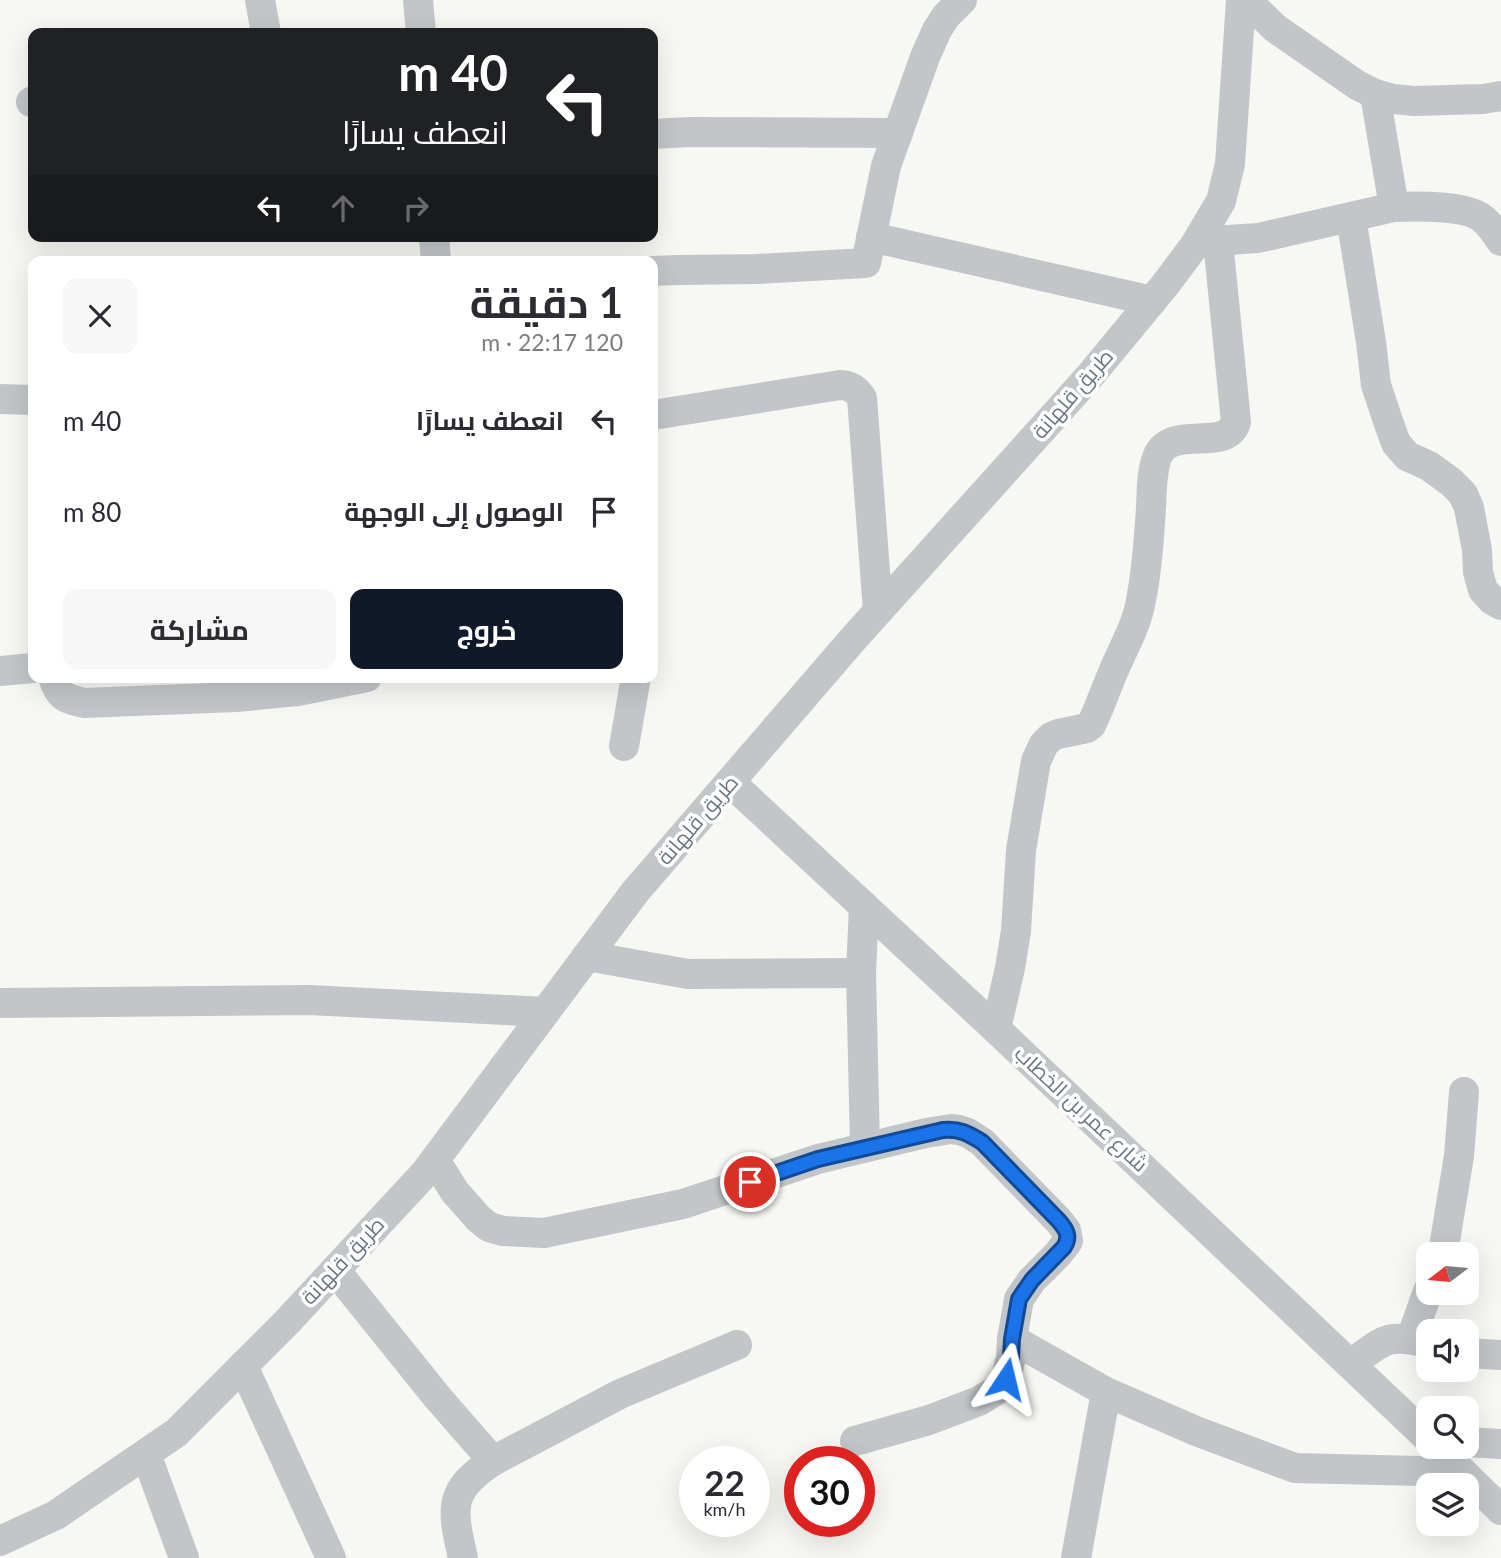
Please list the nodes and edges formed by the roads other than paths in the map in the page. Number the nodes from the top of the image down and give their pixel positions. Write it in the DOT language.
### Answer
graph roads {
  1 [pos="260,0"];
  2 [pos="418,0"];
  3 [pos="962,0"];
  4 [pos="1244,0"];
  5 [pos="265,28"];
  6 [pos="421,28"];
  7 [pos="1375,94"];
  8 [pos="1501,96"];
  9 [pos="898,133"];
  10 [pos="658,134"];
  11 [pos="1394,207"];
  12 [pos="1351,217"];
  13 [pos="871,237"];
  14 [pos="1208,241"];
  15 [pos="1501,241"];
  16 [pos="658,271"];
  17 [pos="1152,301"];
  18 [pos="0,399"];
  19 [pos="28,400"];
  20 [pos="658,414"];
  21 [pos="1501,604"];
  22 [pos="878,611"];
  23 [pos="28,668"];
  24 [pos="0,671"];
  25 [pos="55,683"];
  26 [pos="337,683"];
  27 [pos="635,683"];
  28 [pos="624,746"];
  29 [pos="730,782"];
  30 [pos="864,906"];
  31 [pos="587,956"];
  32 [pos="861,974"];
  33 [pos="0,1003"];
  34 [pos="545,1012"];
  35 [pos="996,1029"];
  36 [pos="1464,1092"];
  37 [pos="865,1147"];
  38 [pos="435,1160"];
  39 [pos="1445,1242"];
  40 [pos="335,1270"];
  41 [pos="1012,1339"];
  42 [pos="1416,1341"];
  43 [pos="737,1345"];
  44 [pos="1501,1354"];
  45 [pos="1479,1355"];
  46 [pos="1351,1364"];
  47 [pos="243,1366"];
  48 [pos="1106,1392"];
  49 [pos="1416,1426"];
  50 [pos="855,1441"];
  51 [pos="1479,1443"];
  52 [pos="1501,1444"];
  53 [pos="146,1454"];
  54 [pos="1449,1459"];
  55 [pos="493,1461"];
  56 [pos="1462,1472"];
  57 [pos="1501,1510"];
  58 [pos="0,1541"];
  59 [pos="184,1558"];
  60 [pos="331,1558"];
  61 [pos="463,1558"];
  62 [pos="1076,1558"];
  1 -- 5 [label="street"];
  2 -- 6 [label="street"];
  3 -- 9 [label="street"];
  4 -- 7 [label="street"];
  4 -- 14 [label="street, طريق قلهانة"];
  7 -- 8 [label="street"];
  7 -- 11 [label="street"];
  9 -- 10 [label="street"];
  9 -- 13 [label="street"];
  11 -- 12 [label="street"];
  11 -- 15 [label="street"];
  12 -- 14 [label="street"];
  12 -- 21 [label="street"];
  13 -- 16 [label="street"];
  13 -- 17 [label="street"];
  14 -- 17 [label="street, طريق قلهانة"];
  14 -- 35 [label="street"];
  17 -- 22 [label="street, طريق قلهانة"];
  18 -- 19 [label="street"];
  20 -- 22 [label="street"];
  22 -- 29 [label="street, طريق قلهانة"];
  23 -- 24 [label="street"];
  25 -- 26 [label="street"];
  27 -- 28 [label="street"];
  29 -- 30 [label="street, شارع عمر بن الخطاب"];
  29 -- 31 [label="street, طريق قلهانة"];
  30 -- 32 [label="street"];
  30 -- 35 [label="street, شارع عمر بن الخطاب"];
  31 -- 32 [label="street"];
  31 -- 34 [label="street, طريق قلهانة"];
  32 -- 37 [label="street"];
  33 -- 34 [label="street"];
  34 -- 38 [label="street, طريق قلهانة"];
  35 -- 46 [label="street, شارع عمر بن الخطاب"];
  36 -- 39 [label="street"];
  37 -- 38 [label="street"];
  37 -- 41 [label="street"];
  38 -- 40 [label="street, طريق قلهانة"];
  40 -- 47 [label="street, طريق قلهانة"];
  40 -- 55 [label="street"];
  41 -- 48 [label="street"];
  41 -- 50 [label="street"];
  42 -- 46 [label="street"];
  43 -- 55 [label="street"];
  44 -- 45 [label="street"];
  46 -- 49 [label="street, شارع عمر بن الخطاب"];
  47 -- 53 [label="street, طريق قلهانة"];
  47 -- 60 [label="street"];
  48 -- 56 [label="street"];
  48 -- 62 [label="street"];
  51 -- 52 [label="street"];
  53 -- 58 [label="street, طريق قلهانة"];
  53 -- 59 [label="street"];
  54 -- 56 [label="street"];
  55 -- 61 [label="street"];
  56 -- 57 [label="street"];
}
